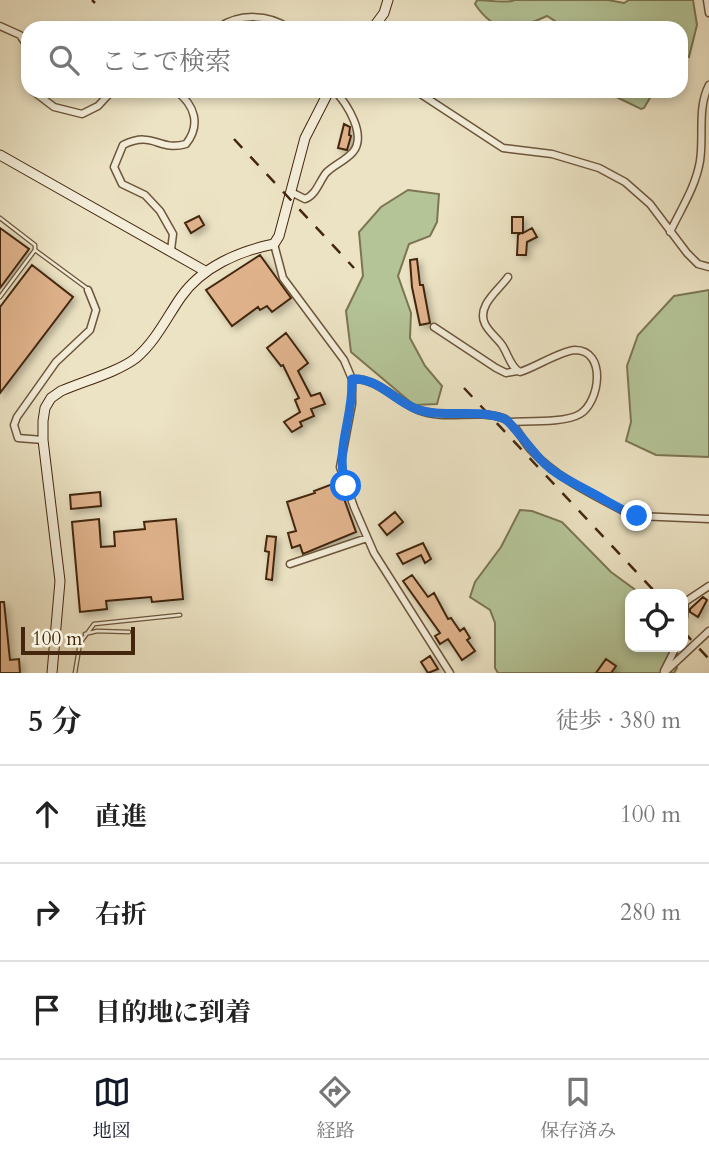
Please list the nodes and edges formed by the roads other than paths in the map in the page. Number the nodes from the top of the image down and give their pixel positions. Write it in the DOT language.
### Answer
graph roads {
  1 [pos="388,0"];
  2 [pos="707,0"];
  3 [pos="709,13"];
  4 [pos="232,21"];
  5 [pos="276,21"];
  6 [pos="378,21"];
  7 [pos="0,26"];
  8 [pos="21,36"];
  9 [pos="709,85"];
  10 [pos="42,98"];
  11 [pos="105,98"];
  12 [pos="184,98"];
  13 [pos="325,98"];
  14 [pos="340,98"];
  15 [pos="427,98"];
  16 [pos="0,155"];
  17 [pos="291,192"];
  18 [pos="0,218"];
  19 [pos="670,232"];
  20 [pos="274,244"];
  21 [pos="35,250"];
  22 [pos="171,250"];
  23 [pos="709,267"];
  24 [pos="205,271"];
  25 [pos="508,277"];
  26 [pos="88,290"];
  27 [pos="0,297"];
  28 [pos="434,327"];
  29 [pos="517,371"];
  30 [pos="352,379"];
  31 [pos="510,422"];
  32 [pos="43,440"];
  33 [pos="709,519"];
  34 [pos="367,538"];
  35 [pos="290,564"];
  36 [pos="709,586"];
  37 [pos="688,600"];
  38 [pos="180,615"];
  39 [pos="709,631"];
  40 [pos="129,632"];
  41 [pos="85,634"];
  42 [pos="674,652"];
  43 [pos="52,673"];
  44 [pos="75,673"];
  45 [pos="450,673"];
  46 [pos="664,673"];
  1 -- 6 [label="street"];
  2 -- 3 [label="street"];
  4 -- 5 [label="street"];
  7 -- 8 [label="street"];
  9 -- 19 [label="street"];
  10 -- 11 [label="street"];
  12 -- 22 [label="street"];
  13 -- 17 [label="street"];
  14 -- 17 [label="street"];
  15 -- 19 [label="street"];
  16 -- 22 [label="street"];
  17 -- 20 [label="street"];
  18 -- 21 [label="lane"];
  19 -- 23 [label="street"];
  20 -- 24 [label="street"];
  20 -- 30 [label="street"];
  21 -- 26 [label="lane"];
  21 -- 27 [label="lane"];
  22 -- 24 [label="street"];
  24 -- 32 [label="street"];
  25 -- 29 [label="street"];
  26 -- 32 [label="street"];
  28 -- 29 [label="street"];
  29 -- 31 [label="street"];
  30 -- 31 [label="street"];
  30 -- 34 [label="street"];
  31 -- 33 [label="street"];
  32 -- 43 [label="street"];
  34 -- 35 [label="street"];
  34 -- 45 [label="street"];
  36 -- 37 [label="street"];
  38 -- 41 [label="lane"];
  39 -- 46 [label="street"];
  40 -- 41 [label="lane"];
  41 -- 44 [label="lane"];
  42 -- 46 [label="street"];
}
